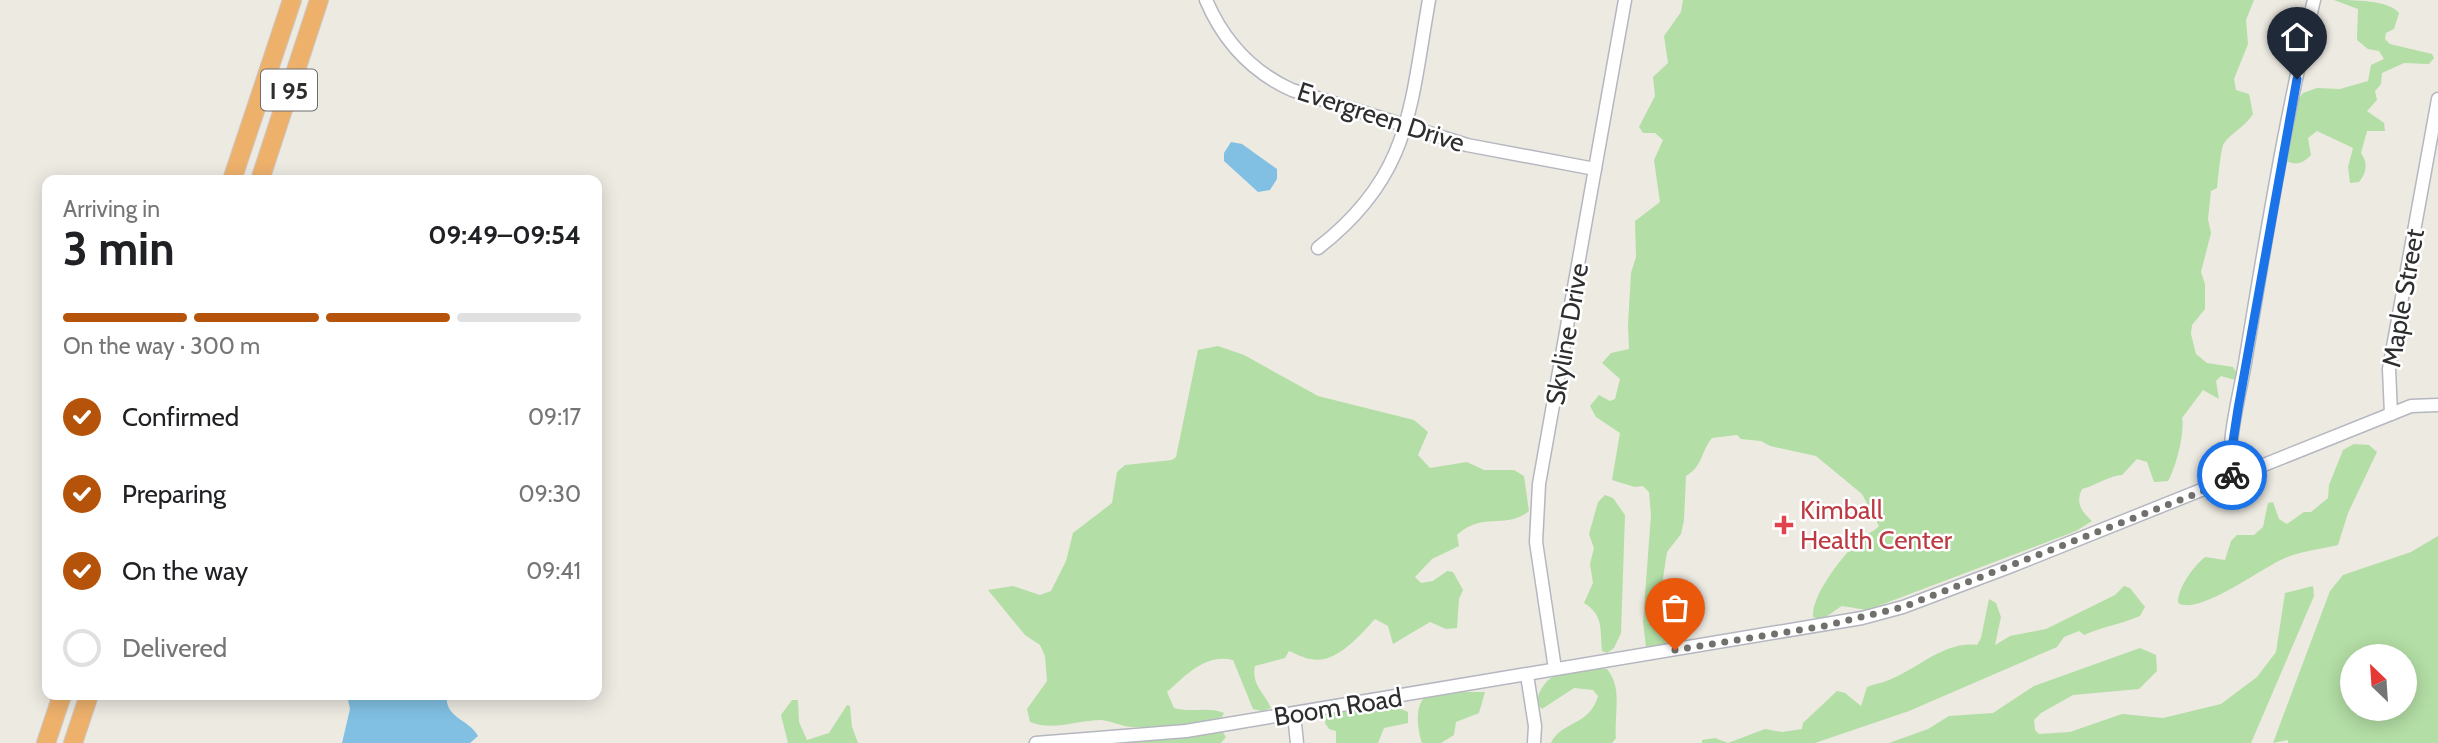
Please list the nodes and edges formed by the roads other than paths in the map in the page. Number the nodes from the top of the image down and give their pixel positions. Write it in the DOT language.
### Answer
graph roads {
  1 [pos="292,0"];
  2 [pos="319,0"];
  3 [pos="1206,0"];
  4 [pos="1429,0"];
  5 [pos="1625,0"];
  6 [pos="2314,0"];
  7 [pos="2438,99"];
  8 [pos="1406,128"];
  9 [pos="1595,169"];
  10 [pos="234,175"];
  11 [pos="262,175"];
  12 [pos="1318,247"];
  13 [pos="2438,405"];
  14 [pos="2391,414"];
  15 [pos="2233,479"];
  16 [pos="1555,669"];
  17 [pos="1527,674"];
  18 [pos="60,700"];
  19 [pos="87,700"];
  20 [pos="1294,714"];
  21 [pos="46,743"];
  22 [pos="73,743"];
  23 [pos="1036,743"];
  24 [pos="1297,743"];
  25 [pos="1534,743"];
  1 -- 10 [label="highway, I 95"];
  2 -- 11 [label="highway, I 95"];
  3 -- 8 [label="street, Evergreen Drive"];
  4 -- 8 [label="street"];
  5 -- 9 [label="street, Skyline Drive"];
  6 -- 15 [label="street"];
  7 -- 14 [label="street, Maple Street"];
  8 -- 9 [label="street, Evergreen Drive"];
  8 -- 12 [label="street"];
  9 -- 16 [label="street, Skyline Drive"];
  13 -- 14 [label="street, Boom Road"];
  14 -- 15 [label="street, Boom Road"];
  15 -- 16 [label="street, Boom Road"];
  16 -- 17 [label="street, Boom Road"];
  17 -- 20 [label="street, Boom Road"];
  17 -- 25 [label="street"];
  18 -- 21 [label="highway"];
  19 -- 22 [label="highway"];
  20 -- 23 [label="street, Boom Road"];
  20 -- 24 [label="street"];
}
